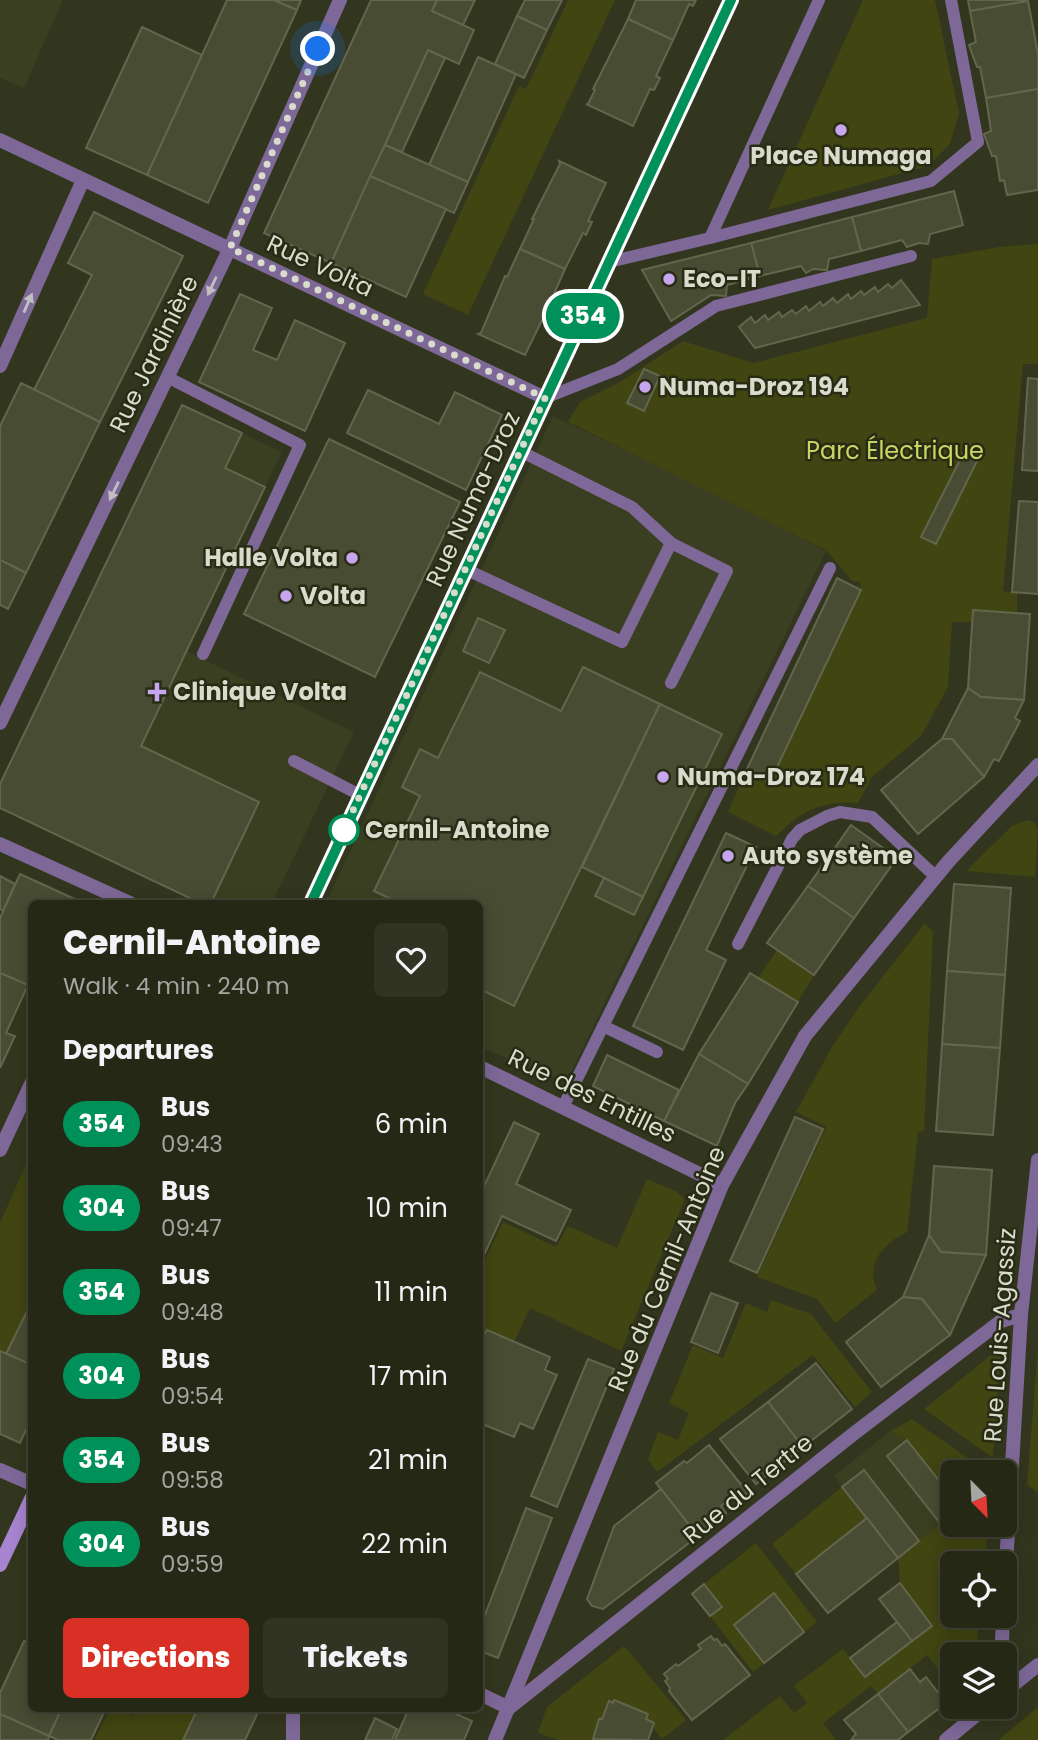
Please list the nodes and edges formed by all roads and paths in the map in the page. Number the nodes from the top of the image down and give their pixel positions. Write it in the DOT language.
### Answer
graph roads {
  1 [pos="340,0"];
  2 [pos="731,0"];
  3 [pos="819,0"];
  4 [pos="951,0"];
  5 [pos="0,140"];
  6 [pos="83,180"];
  7 [pos="710,237"];
  8 [pos="230,248"];
  9 [pos="911,257"];
  10 [pos="609,262"];
  11 [pos="0,366"];
  12 [pos="169,378"];
  13 [pos="545,398"];
  14 [pos="520,451"];
  15 [pos="671,543"];
  16 [pos="830,568"];
  17 [pos="465,569"];
  18 [pos="203,654"];
  19 [pos="671,683"];
  20 [pos="0,723"];
  21 [pos="294,761"];
  22 [pos="1038,765"];
  23 [pos="360,795"];
  24 [pos="0,844"];
  25 [pos="936,877"];
  26 [pos="118,900"];
  27 [pos="312,900"];
  28 [pos="738,944"];
  29 [pos="603,1026"];
  30 [pos="657,1052"];
  31 [pos="483,1068"];
  32 [pos="28,1090"];
  33 [pos="563,1107"];
  34 [pos="0,1150"];
  35 [pos="1038,1160"];
  36 [pos="722,1185"];
  37 [pos="1021,1315"];
  38 [pos="0,1469"];
  39 [pos="28,1482"];
  40 [pos="28,1506"];
  41 [pos="1007,1551"];
  42 [pos="0,1565"];
  43 [pos="1038,1665"];
  44 [pos="1017,1682"];
  45 [pos="483,1695"];
  46 [pos="509,1708"];
  47 [pos="293,1714"];
  48 [pos="971,1719"];
  49 [pos="284,1740"];
  50 [pos="293,1740"];
  51 [pos="495,1740"];
  52 [pos="946,1740"];
  1 -- 8 [label="street, Rue Jardinière"];
  2 -- 10 [label="main road, Rue Numa-Droz"];
  3 -- 7 [label="lane"];
  4 -- 7 [label="lane"];
  5 -- 6 [label="street, Rue Volta"];
  6 -- 8 [label="street, Rue Volta"];
  11 -- 6 [label="street, one-way"];
  7 -- 10 [label="lane"];
  8 -- 12 [label="street, Rue Jardinière, one-way"];
  8 -- 13 [label="street, Rue Volta"];
  9 -- 13 [label="lane"];
  10 -- 13 [label="main road, Rue Numa-Droz"];
  12 -- 18 [label="lane"];
  12 -- 20 [label="street, Rue Jardinière, one-way"];
  13 -- 14 [label="main road, Rue Numa-Droz"];
  14 -- 15 [label="lane"];
  14 -- 17 [label="main road, Rue Numa-Droz"];
  15 -- 17 [label="lane"];
  15 -- 19 [label="lane"];
  16 -- 29 [label="lane"];
  17 -- 23 [label="main road, Rue Numa-Droz"];
  21 -- 23 [label="lane"];
  22 -- 25 [label="street, Rue du Cernil-Antoine"];
  23 -- 27 [label="main road, Rue Numa-Droz"];
  24 -- 26 [label="street"];
  25 -- 28 [label="lane"];
  25 -- 36 [label="street, Rue du Cernil-Antoine"];
  29 -- 30 [label="lane"];
  29 -- 33 [label="lane"];
  31 -- 33 [label="street, Rue des Entilles"];
  32 -- 34 [label="street"];
  33 -- 36 [label="street, Rue des Entilles"];
  35 -- 37 [label="street, Rue Louis-Agassiz"];
  36 -- 46 [label="street, Rue du Cernil-Antoine"];
  37 -- 41 [label="street, Rue Louis-Agassiz"];
  37 -- 46 [label="street, Rue du Tertre"];
  38 -- 39 [label="street"];
  40 -- 42 [label="main road"];
  43 -- 44 [label="street"];
  45 -- 46 [label="street"];
  46 -- 51 [label="street, Rue du Cernil-Antoine"];
  47 -- 49 [label="street"];
  47 -- 50 [label="street"];
  48 -- 52 [label="street"];
}
